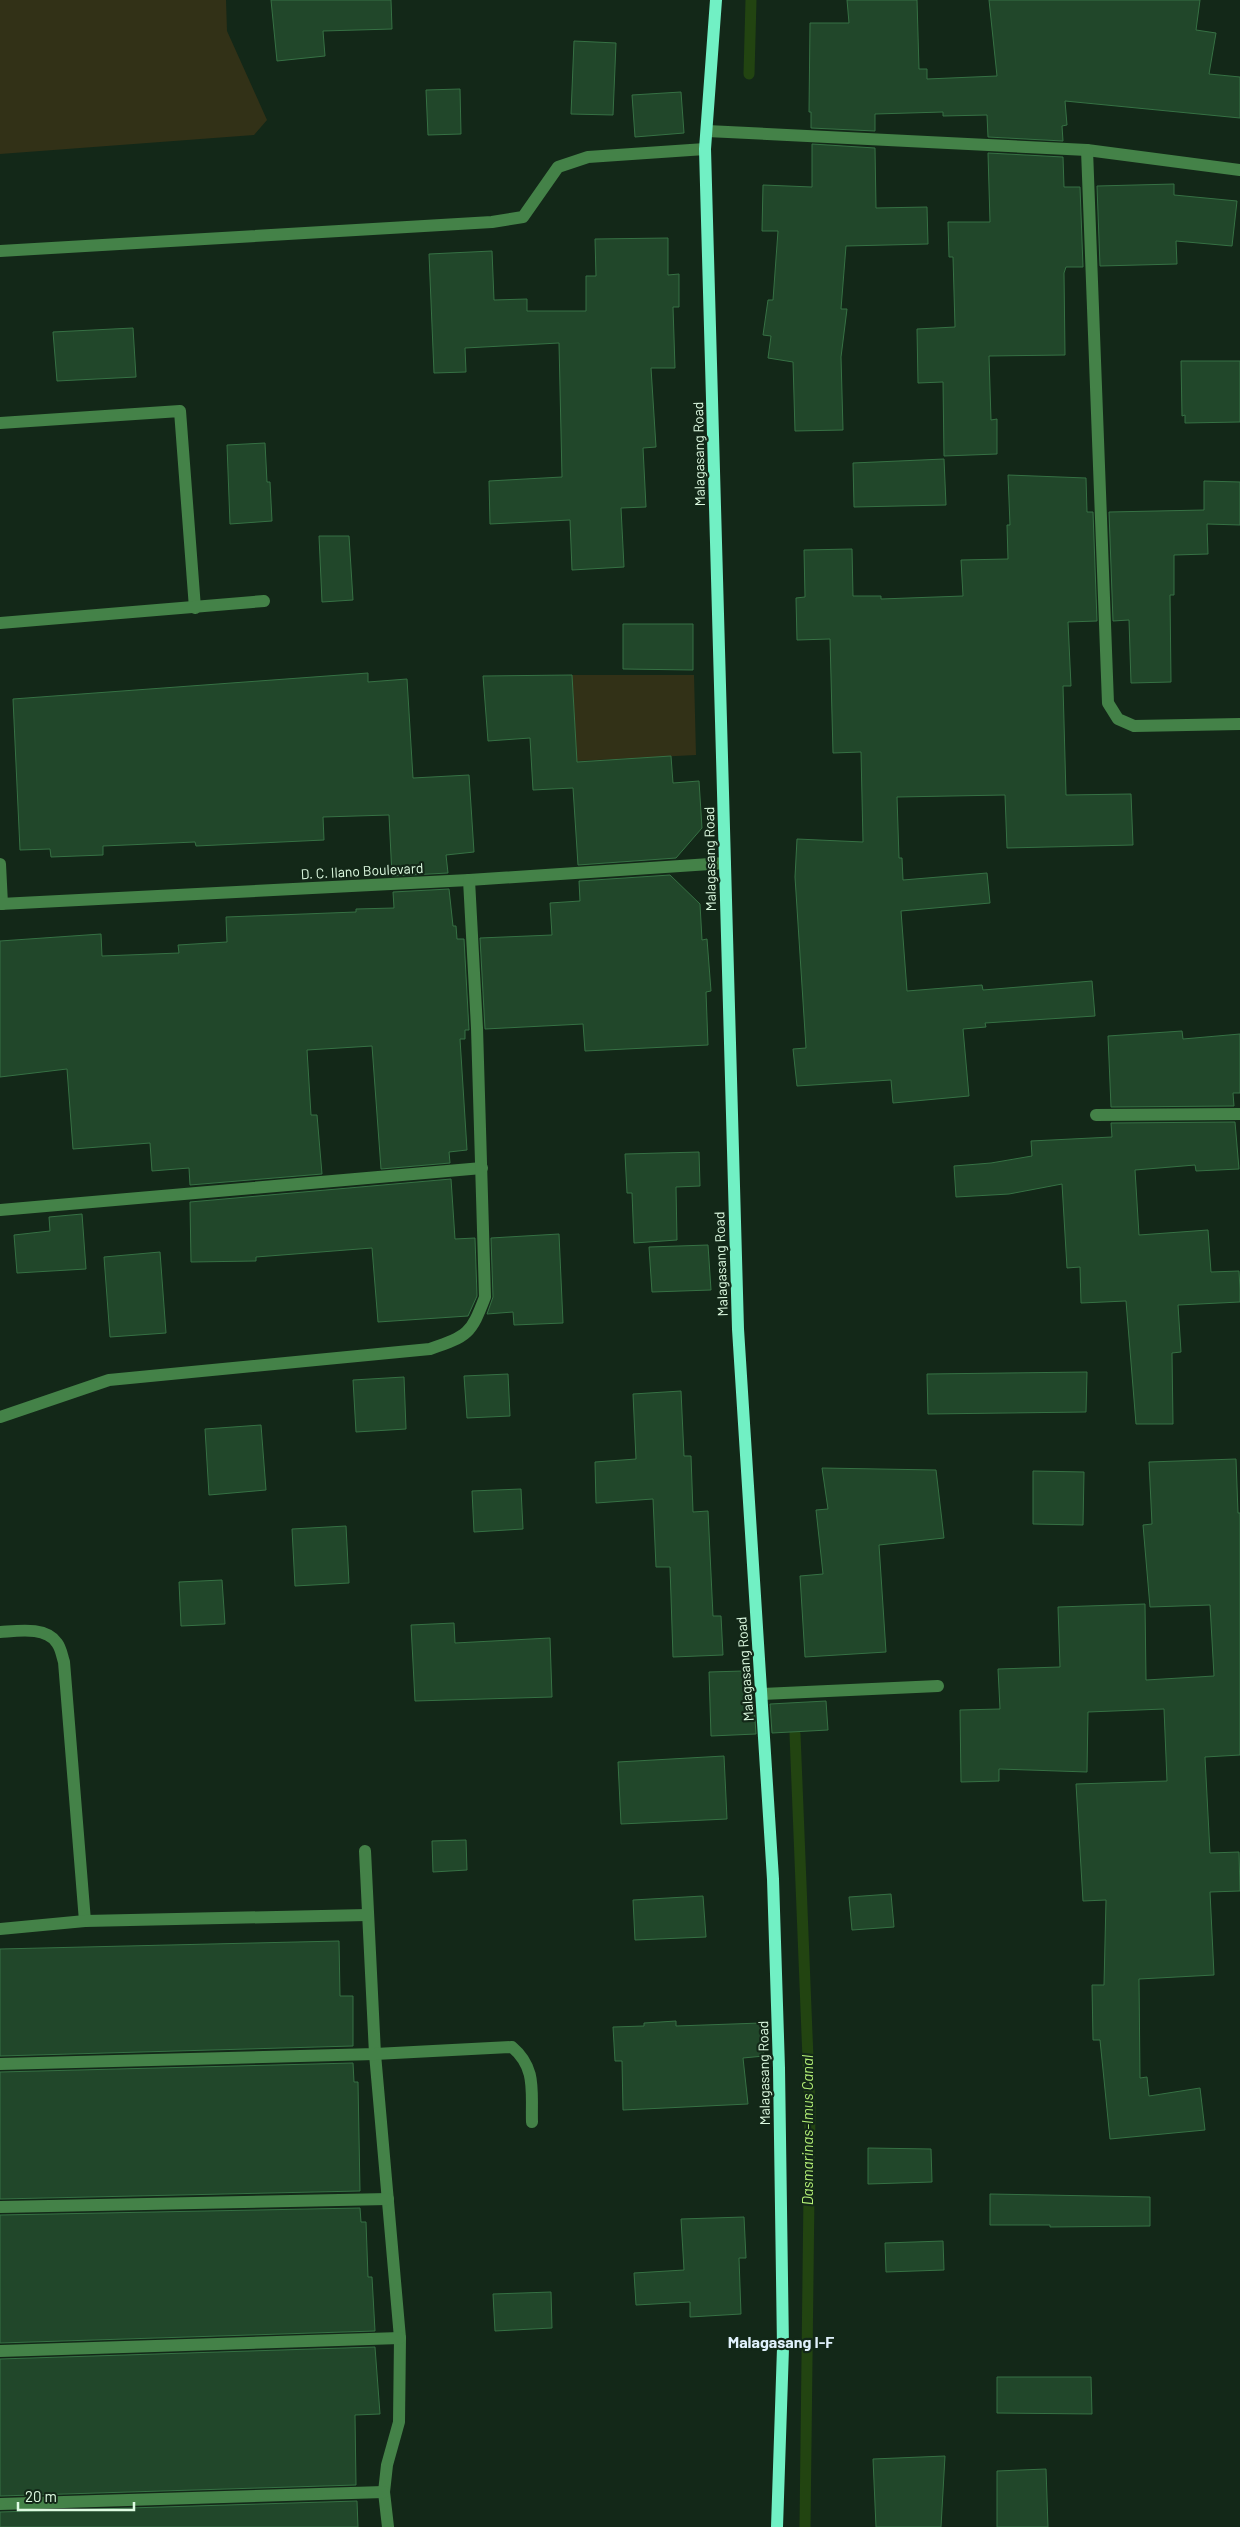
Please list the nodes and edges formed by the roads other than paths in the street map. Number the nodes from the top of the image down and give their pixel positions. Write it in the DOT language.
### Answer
graph roads {
  1 [pos="716,0"];
  2 [pos="707,131"];
  3 [pos="705,149"];
  4 [pos="1087,150"];
  5 [pos="1240,170"];
  6 [pos="0,251"];
  7 [pos="0,423"];
  8 [pos="264,601"];
  9 [pos="196,608"];
  10 [pos="0,623"];
  11 [pos="1240,724"];
  12 [pos="725,863"];
  13 [pos="0,864"];
  14 [pos="468,880"];
  15 [pos="1,904"];
  16 [pos="1240,1114"];
  17 [pos="1096,1115"];
  18 [pos="482,1168"];
  19 [pos="0,1210"];
  20 [pos="0,1417"];
  21 [pos="0,1632"];
  22 [pos="938,1686"];
  23 [pos="761,1694"];
  24 [pos="365,1851"];
  25 [pos="367,1916"];
  26 [pos="85,1922"];
  27 [pos="0,1929"];
  28 [pos="375,2054"];
  29 [pos="0,2064"];
  30 [pos="532,2122"];
  31 [pos="388,2199"];
  32 [pos="0,2207"];
  33 [pos="400,2338"];
  34 [pos="0,2351"];
  35 [pos="384,2492"];
  36 [pos="0,2504"];
  37 [pos="388,2527"];
  38 [pos="777,2527"];
  1 -- 2 [label="main road, Malagasang Road"];
  2 -- 3 [label="main road, Malagasang Road"];
  2 -- 4 [label="street"];
  3 -- 6 [label="street"];
  3 -- 12 [label="main road, Malagasang Road"];
  4 -- 5 [label="street"];
  4 -- 11 [label="street"];
  7 -- 9 [label="street"];
  8 -- 9 [label="street"];
  9 -- 10 [label="street"];
  12 -- 14 [label="street, D. C. Ilano Boulevard"];
  12 -- 23 [label="main road, Malagasang Road"];
  13 -- 15 [label="street"];
  14 -- 15 [label="street, D. C. Ilano Boulevard"];
  14 -- 18 [label="street"];
  16 -- 17 [label="street"];
  18 -- 19 [label="street"];
  18 -- 20 [label="street"];
  21 -- 26 [label="street"];
  22 -- 23 [label="street"];
  23 -- 38 [label="main road, Malagasang Road"];
  24 -- 25 [label="street"];
  25 -- 26 [label="street"];
  25 -- 28 [label="street"];
  26 -- 27 [label="street"];
  28 -- 29 [label="street"];
  28 -- 30 [label="street"];
  28 -- 31 [label="street"];
  31 -- 32 [label="street"];
  31 -- 33 [label="street"];
  33 -- 34 [label="street"];
  33 -- 35 [label="street"];
  35 -- 36 [label="street"];
  35 -- 37 [label="street"];
}
